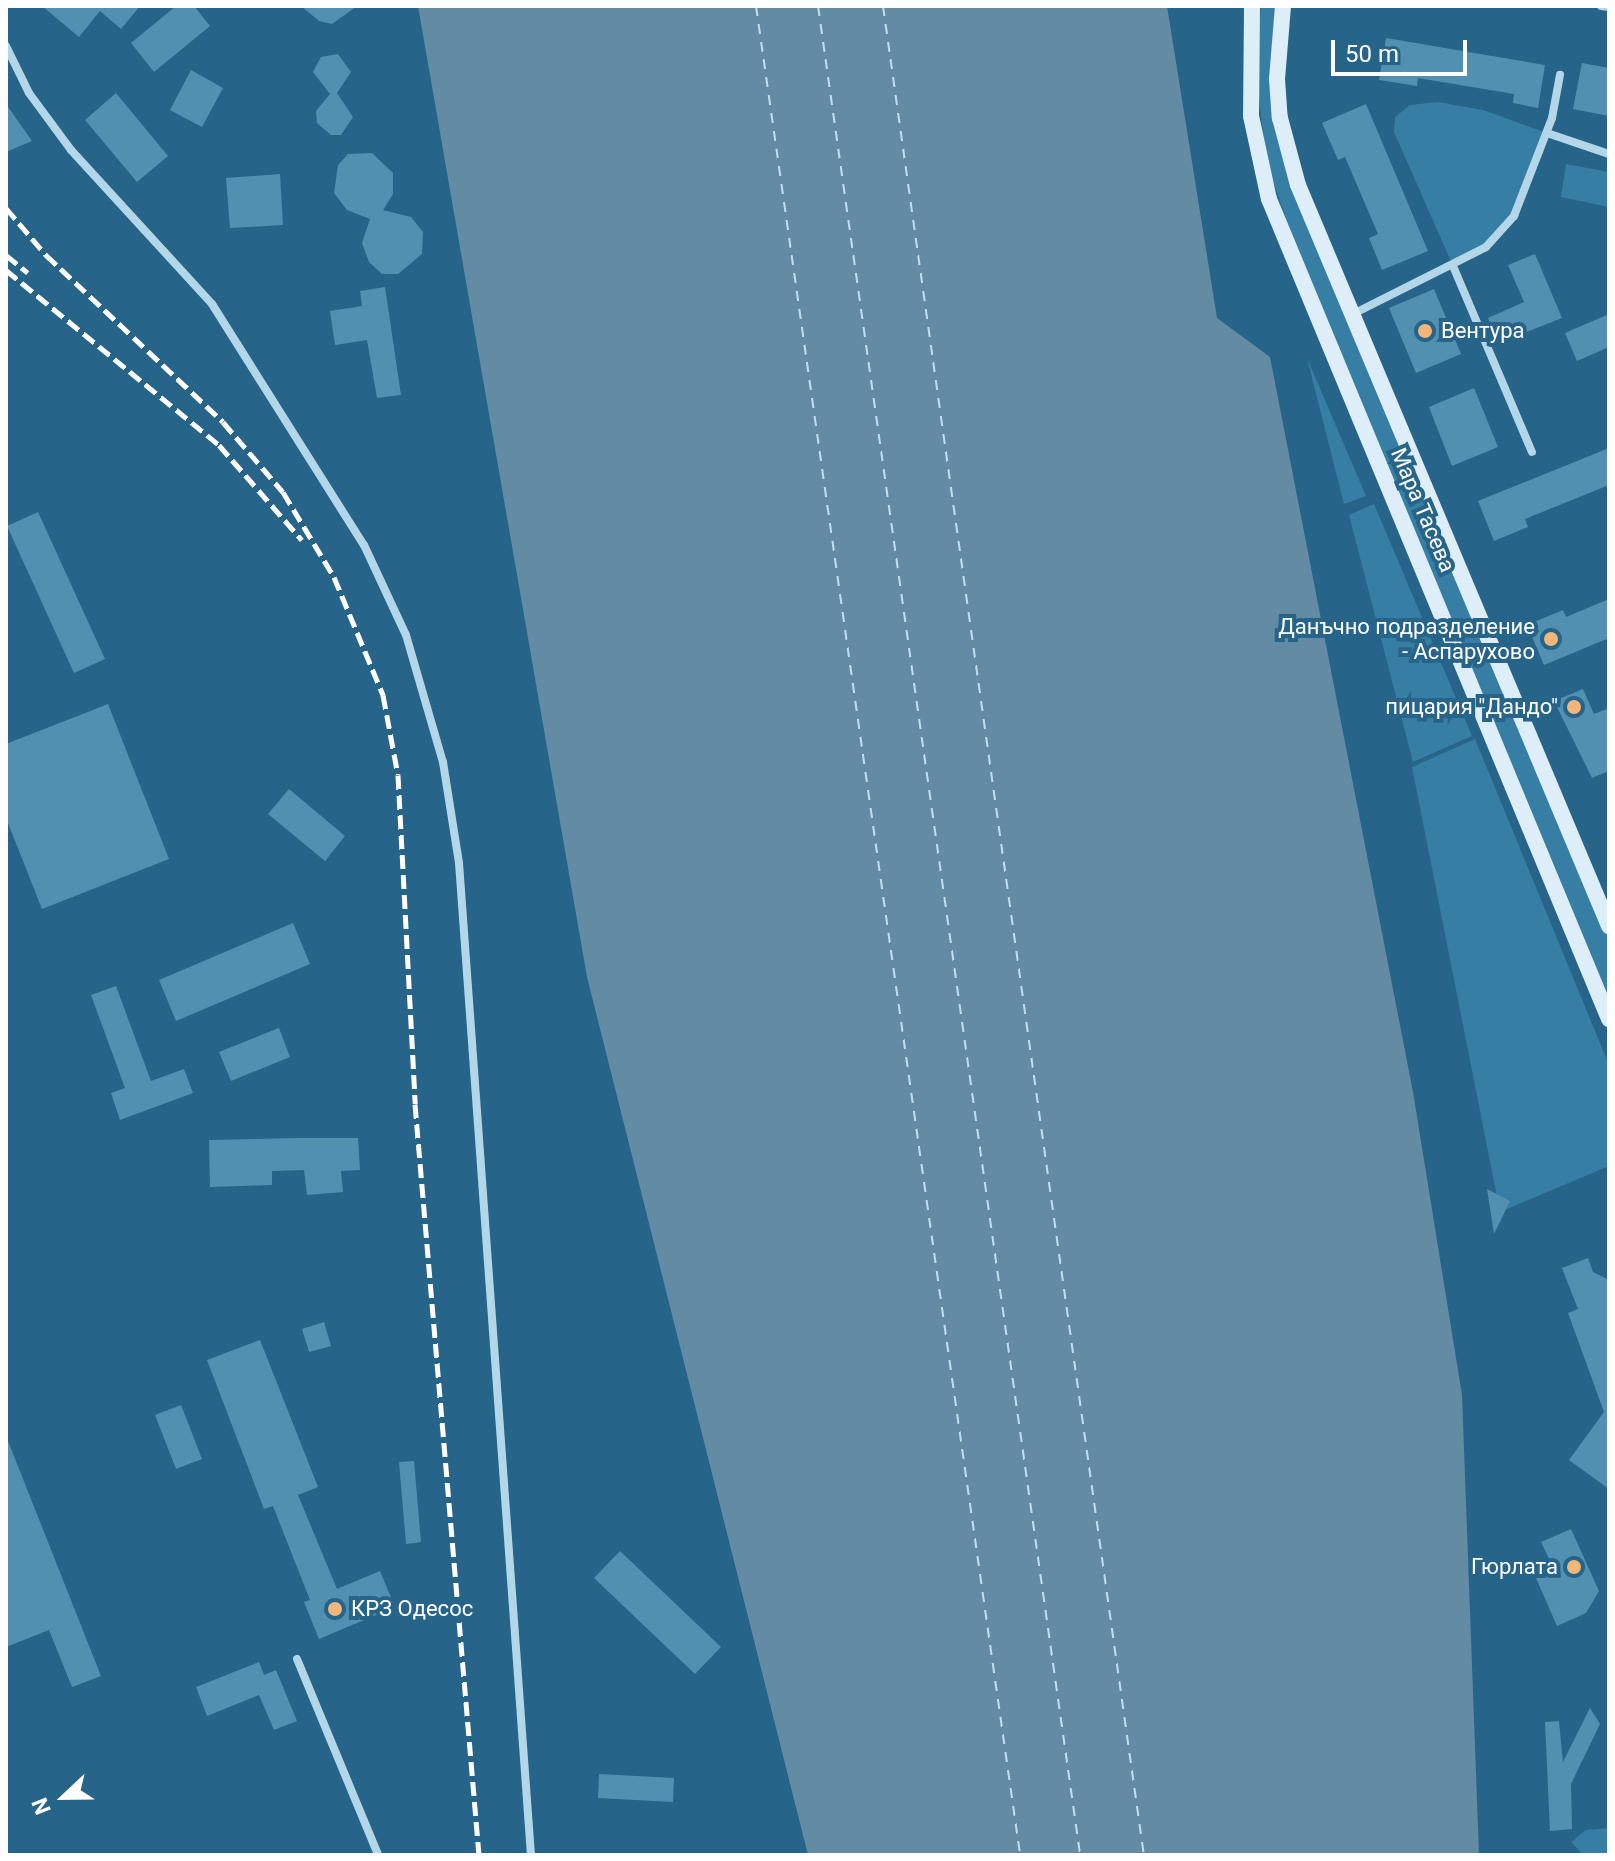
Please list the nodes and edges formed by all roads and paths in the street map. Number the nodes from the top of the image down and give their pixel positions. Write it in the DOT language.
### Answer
graph roads {
  1 [pos="1252,6"];
  2 [pos="1283,6"];
  3 [pos="1601,6"];
  4 [pos="1609,7"];
  5 [pos="6,46"];
  6 [pos="1560,75"];
  7 [pos="1547,133"];
  8 [pos="1609,154"];
  9 [pos="1453,266"];
  10 [pos="1350,315"];
  11 [pos="1532,452"];
  12 [pos="1609,926"];
  13 [pos="1609,1019"];
  14 [pos="297,1659"];
  15 [pos="378,1855"];
  16 [pos="531,1855"];
  1 -- 13 [label="main road, Мара Тасева"];
  2 -- 10 [label="main road, Мара Тасева"];
  3 -- 4 [label="street"];
  5 -- 16 [label="street"];
  6 -- 7 [label="street"];
  7 -- 8 [label="street"];
  7 -- 9 [label="street"];
  9 -- 10 [label="street"];
  9 -- 11 [label="street"];
  10 -- 12 [label="main road, Мара Тасева"];
  14 -- 15 [label="street"];
}
